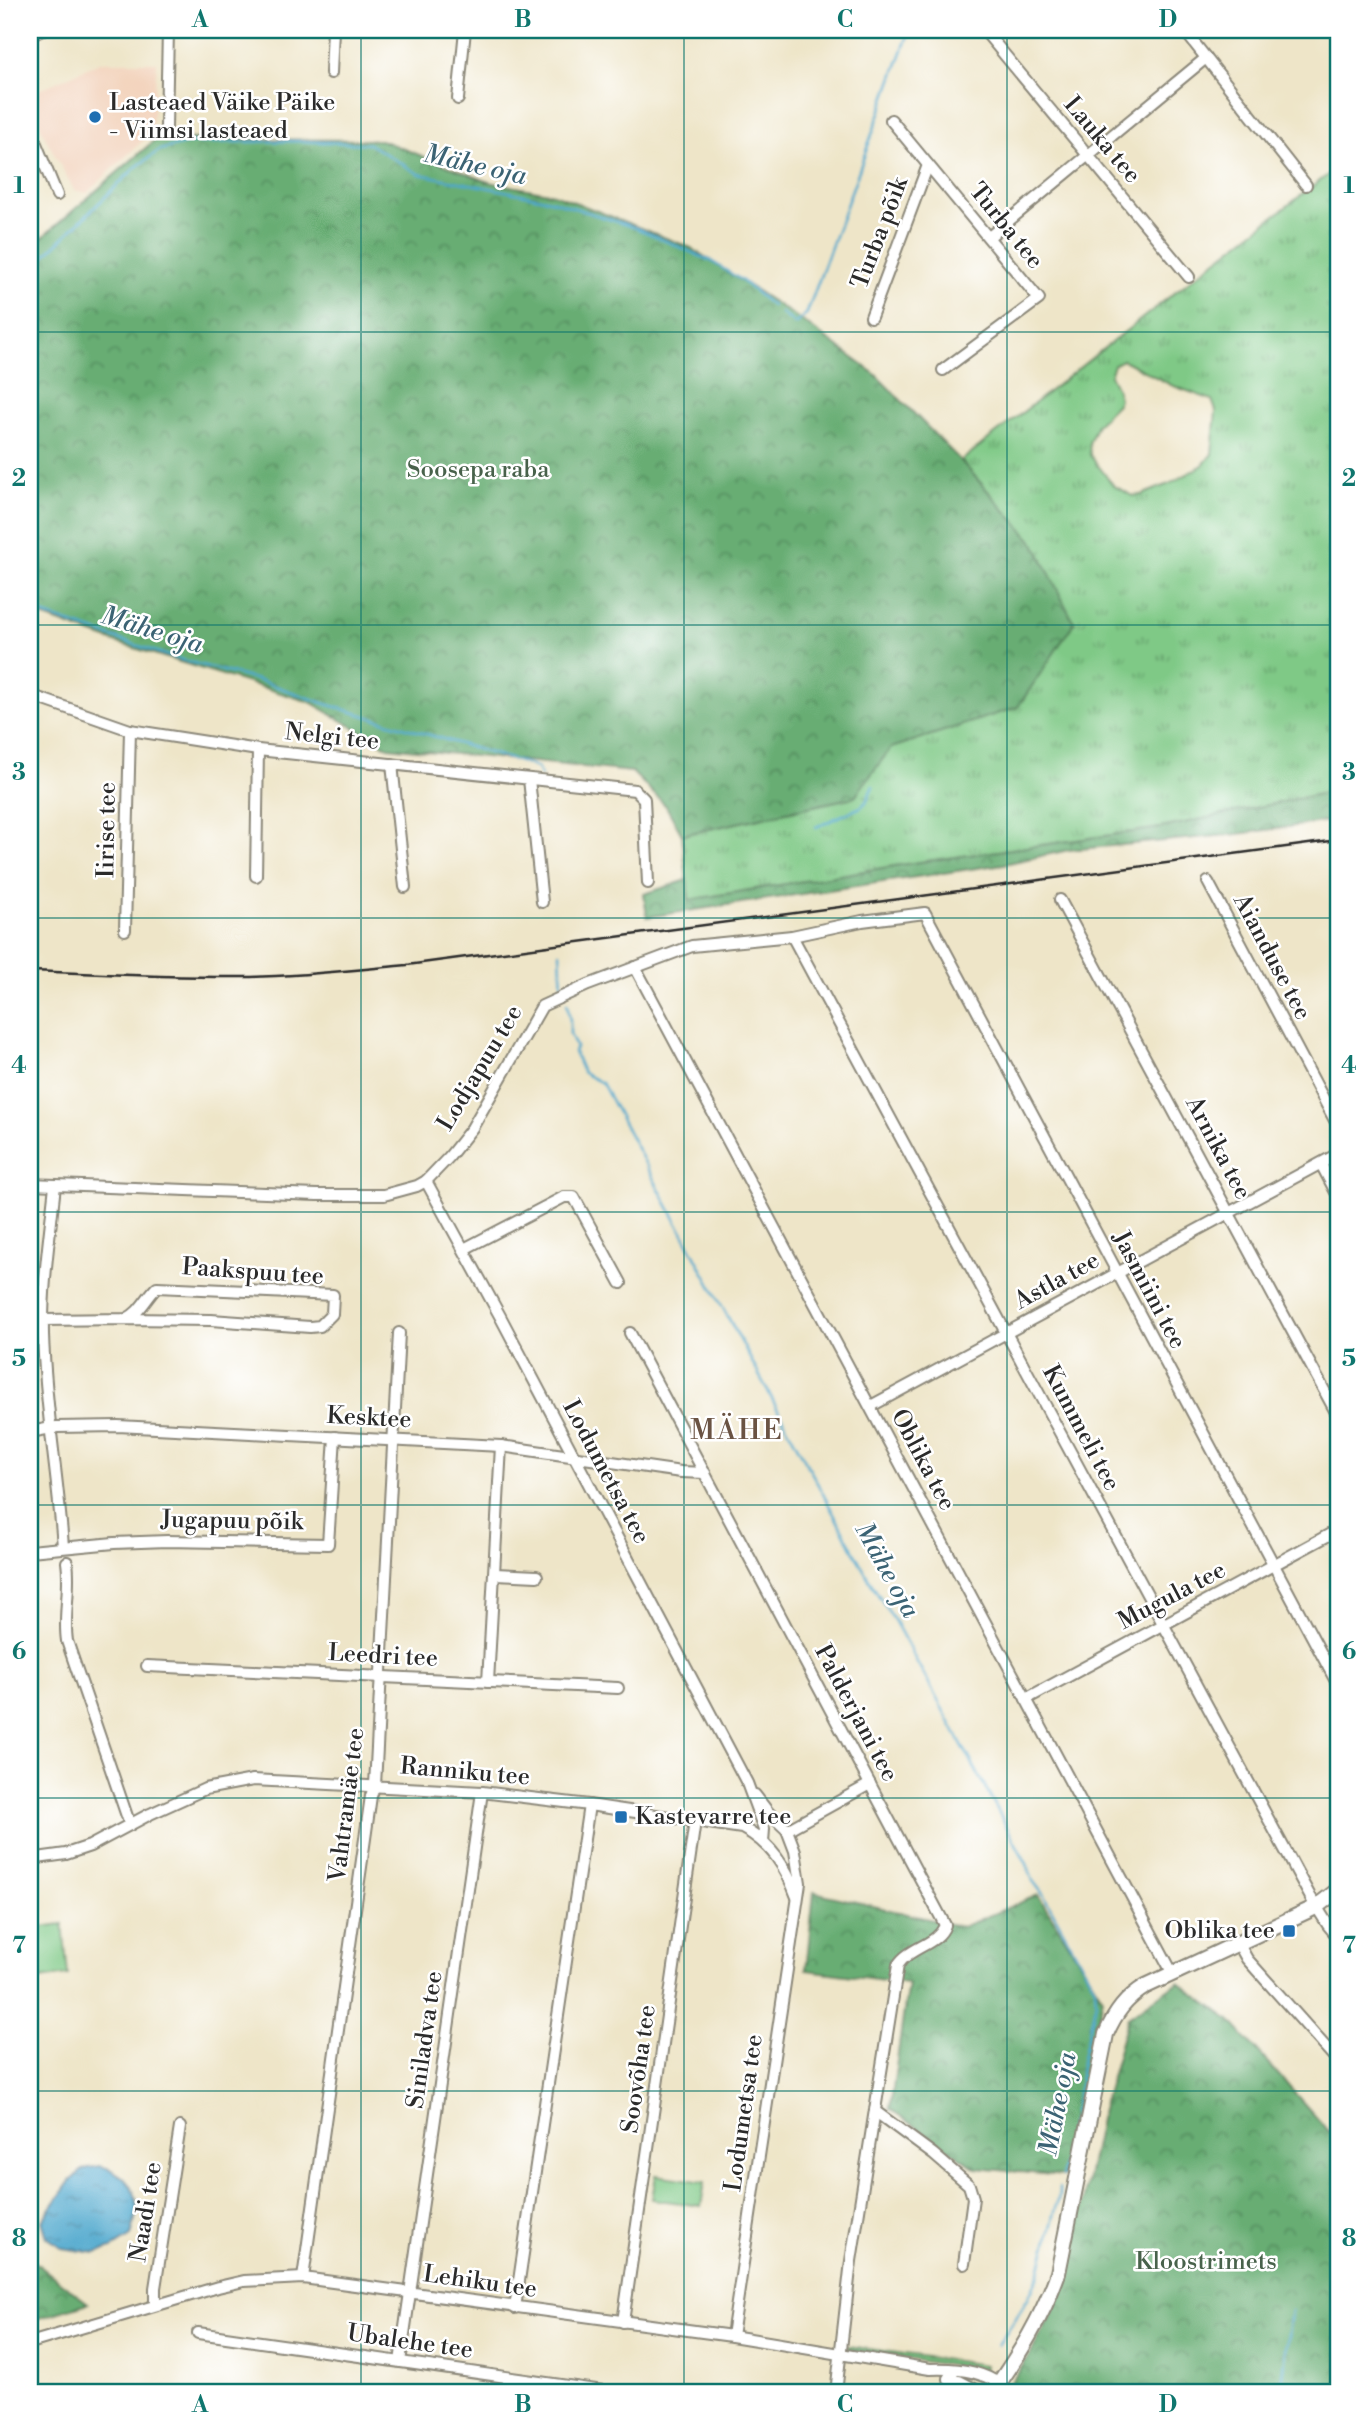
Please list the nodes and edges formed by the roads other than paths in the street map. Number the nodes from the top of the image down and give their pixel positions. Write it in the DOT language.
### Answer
graph roads {
  1 [pos="42,30"];
  2 [pos="169,30"];
  3 [pos="333,30"];
  4 [pos="466,30"];
  5 [pos="984,30"];
  6 [pos="1184,30"];
  7 [pos="30,36"];
  8 [pos="1206,58"];
  9 [pos="331,73"];
  10 [pos="458,99"];
  11 [pos="891,120"];
  12 [pos="166,127"];
  13 [pos="30,130"];
  14 [pos="1087,155"];
  15 [pos="928,164"];
  16 [pos="1306,185"];
  17 [pos="57,195"];
  18 [pos="989,237"];
  19 [pos="1189,276"];
  20 [pos="871,317"];
  21 [pos="943,370"];
  22 [pos="30,695"];
  23 [pos="130,730"];
  24 [pos="258,750"];
  25 [pos="392,764"];
  26 [pos="529,779"];
  27 [pos="256,876"];
  28 [pos="1208,882"];
  29 [pos="648,883"];
  30 [pos="405,887"];
  31 [pos="1060,900"];
  32 [pos="542,902"];
  33 [pos="925,913"];
  34 [pos="125,930"];
  35 [pos="792,936"];
  36 [pos="635,967"];
  37 [pos="1338,1126"];
  38 [pos="1338,1154"];
  39 [pos="1321,1164"];
  40 [pos="426,1181"];
  41 [pos="30,1184"];
  42 [pos="55,1185"];
  43 [pos="1338,1196"];
  44 [pos="1229,1212"];
  45 [pos="464,1249"];
  46 [pos="1116,1273"];
  47 [pos="621,1283"];
  48 [pos="126,1319"];
  49 [pos="44,1320"];
  50 [pos="630,1333"];
  51 [pos="1006,1333"];
  52 [pos="399,1334"];
  53 [pos="871,1406"];
  54 [pos="1338,1416"];
  55 [pos="50,1429"];
  56 [pos="30,1432"];
  57 [pos="335,1437"];
  58 [pos="393,1439"];
  59 [pos="501,1446"];
  60 [pos="573,1457"];
  61 [pos="705,1473"];
  62 [pos="1338,1530"];
  63 [pos="63,1547"];
  64 [pos="30,1551"];
  65 [pos="67,1562"];
  66 [pos="1274,1565"];
  67 [pos="495,1574"];
  68 [pos="537,1576"];
  69 [pos="1163,1625"];
  70 [pos="147,1666"];
  71 [pos="381,1677"];
  72 [pos="488,1682"];
  73 [pos="1338,1685"];
  74 [pos="618,1688"];
  75 [pos="1026,1699"];
  76 [pos="747,1783"];
  77 [pos="870,1784"];
  78 [pos="374,1786"];
  79 [pos="482,1792"];
  80 [pos="589,1805"];
  81 [pos="757,1810"];
  82 [pos="695,1821"];
  83 [pos="130,1825"];
  84 [pos="744,1828"];
  85 [pos="785,1829"];
  86 [pos="765,1838"];
  87 [pos="30,1859"];
  88 [pos="1338,1890"];
  89 [pos="797,1897"];
  90 [pos="1316,1907"];
  91 [pos="1338,1937"];
  92 [pos="1238,1943"];
  93 [pos="1173,1974"];
  94 [pos="1338,2061"];
  95 [pos="876,2112"];
  96 [pos="180,2127"];
  97 [pos="964,2264"];
  98 [pos="303,2278"];
  99 [pos="409,2293"];
  100 [pos="155,2305"];
  101 [pos="515,2308"];
  102 [pos="623,2322"];
  103 [pos="198,2333"];
  104 [pos="732,2336"];
  105 [pos="30,2343"];
  106 [pos="841,2355"];
  107 [pos="400,2362"];
  108 [pos="930,2369"];
  109 [pos="951,2379"];
  110 [pos="995,2388"];
  111 [pos="617,2393"];
  112 [pos="836,2393"];
  113 [pos="966,2393"];
  114 [pos="982,2393"];
  1 -- 7 [label="street"];
  2 -- 12 [label="street"];
  3 -- 9 [label="street"];
  4 -- 10 [label="street"];
  5 -- 14 [label="street, Lauka tee"];
  6 -- 8 [label="street"];
  8 -- 14 [label="street"];
  8 -- 16 [label="street"];
  11 -- 15 [label="street, Turba tee"];
  13 -- 17 [label="street"];
  14 -- 18 [label="street"];
  14 -- 19 [label="street, Lauka tee"];
  15 -- 18 [label="street, Turba tee"];
  15 -- 20 [label="street, Turba põik"];
  18 -- 21 [label="street, Turba tee"];
  22 -- 23 [label="street, Nelgi tee"];
  23 -- 24 [label="street, Nelgi tee"];
  23 -- 34 [label="street, Iirise tee"];
  24 -- 25 [label="street, Nelgi tee"];
  24 -- 27 [label="street"];
  25 -- 26 [label="street, Nelgi tee"];
  25 -- 30 [label="street"];
  26 -- 29 [label="street, Nelgi tee"];
  26 -- 32 [label="street"];
  28 -- 37 [label="street, Aianduse tee"];
  31 -- 44 [label="street, Arnika tee"];
  33 -- 35 [label="street, Lodjapuu tee"];
  33 -- 46 [label="street, Jasmiini tee"];
  35 -- 36 [label="street, Lodjapuu tee"];
  35 -- 51 [label="street, Kummeli tee"];
  36 -- 40 [label="street, Lodjapuu tee"];
  36 -- 53 [label="street, Oblika tee"];
  38 -- 39 [label="street, Astla tee"];
  39 -- 43 [label="street"];
  39 -- 44 [label="street, Astla tee"];
  40 -- 42 [label="street, Lodjapuu tee"];
  40 -- 45 [label="street, Lodumetsa tee"];
  41 -- 42 [label="street, Lodjapuu tee"];
  42 -- 49 [label="street"];
  44 -- 46 [label="street, Astla tee"];
  44 -- 54 [label="street, Arnika tee"];
  45 -- 47 [label="street"];
  45 -- 60 [label="street, Lodumetsa tee"];
  46 -- 51 [label="street, Astla tee"];
  46 -- 66 [label="street, Jasmiini tee"];
  48 -- 48 [label="street, Paakspuu tee"];
  48 -- 49 [label="street, Paakspuu tee"];
  49 -- 55 [label="street"];
  50 -- 61 [label="street, Palderjani tee"];
  51 -- 53 [label="street, Astla tee"];
  51 -- 69 [label="street, Kummeli tee"];
  52 -- 58 [label="street, Vahtramäe tee"];
  53 -- 75 [label="street, Oblika tee"];
  55 -- 56 [label="street, Kesktee"];
  55 -- 57 [label="street, Kesktee"];
  55 -- 63 [label="street"];
  57 -- 58 [label="street, Kesktee"];
  57 -- 63 [label="street, Jugapuu põik"];
  58 -- 59 [label="street, Kesktee"];
  58 -- 71 [label="street, Vahtramäe tee"];
  59 -- 60 [label="street, Kesktee"];
  59 -- 67 [label="street"];
  60 -- 61 [label="street, Kesktee"];
  60 -- 76 [label="street, Lodumetsa tee"];
  61 -- 77 [label="street, Palderjani tee"];
  62 -- 66 [label="street, Mugula tee"];
  63 -- 64 [label="street, Jugapuu põik"];
  65 -- 83 [label="street"];
  66 -- 69 [label="street, Mugula tee"];
  66 -- 73 [label="street, Jasmiini tee"];
  67 -- 68 [label="street"];
  67 -- 72 [label="street"];
  69 -- 75 [label="street, Mugula tee"];
  69 -- 90 [label="street, Kummeli tee"];
  70 -- 71 [label="street, Leedri tee"];
  71 -- 72 [label="street, Leedri tee"];
  71 -- 78 [label="street, Vahtramäe tee"];
  72 -- 74 [label="street, Leedri tee"];
  75 -- 93 [label="street, Oblika tee"];
  76 -- 81 [label="street"];
  76 -- 85 [label="street"];
  77 -- 85 [label="street"];
  77 -- 95 [label="street, Palderjani tee"];
  78 -- 79 [label="street, Ranniku tee"];
  78 -- 83 [label="street, Ranniku tee"];
  78 -- 98 [label="street, Vahtramäe tee"];
  79 -- 80 [label="street, Ranniku tee"];
  79 -- 99 [label="street, Siniladva tee"];
  80 -- 82 [label="street, Ranniku tee"];
  80 -- 101 [label="street"];
  81 -- 84 [label="street"];
  81 -- 86 [label="street"];
  82 -- 84 [label="street, Ranniku tee"];
  82 -- 102 [label="street, Soovõha tee"];
  83 -- 87 [label="street, Ranniku tee"];
  84 -- 86 [label="street, Ranniku tee"];
  85 -- 86 [label="street"];
  85 -- 86 [label="street"];
  85 -- 89 [label="street, Lodumetsa tee"];
  86 -- 89 [label="street"];
  88 -- 90 [label="main road"];
  89 -- 104 [label="street, Lodumetsa tee"];
  90 -- 91 [label="street, Kummeli tee"];
  90 -- 92 [label="main road"];
  92 -- 93 [label="main road"];
  92 -- 94 [label="street"];
  93 -- 110 [label="main road"];
  95 -- 97 [label="street"];
  95 -- 106 [label="street, Palderjani tee"];
  96 -- 100 [label="street, Naadi tee"];
  98 -- 99 [label="street, Lehiku tee"];
  98 -- 100 [label="street, Lehiku tee"];
  99 -- 101 [label="street, Lehiku tee"];
  99 -- 107 [label="street, Siniladva tee"];
  100 -- 105 [label="street, Lehiku tee"];
  101 -- 102 [label="street, Lehiku tee"];
  102 -- 104 [label="street, Lehiku tee"];
  103 -- 107 [label="street, Ubalehe tee"];
  104 -- 106 [label="street, Lehiku tee"];
  106 -- 108 [label="street, Lehiku tee"];
  106 -- 112 [label="street"];
  107 -- 111 [label="street, Ubalehe tee"];
  108 -- 109 [label="street, Lehiku tee"];
  108 -- 110 [label="street, Lehiku tee"];
  109 -- 113 [label="main road"];
  109 -- 114 [label="street, Lehiku tee"];
}
